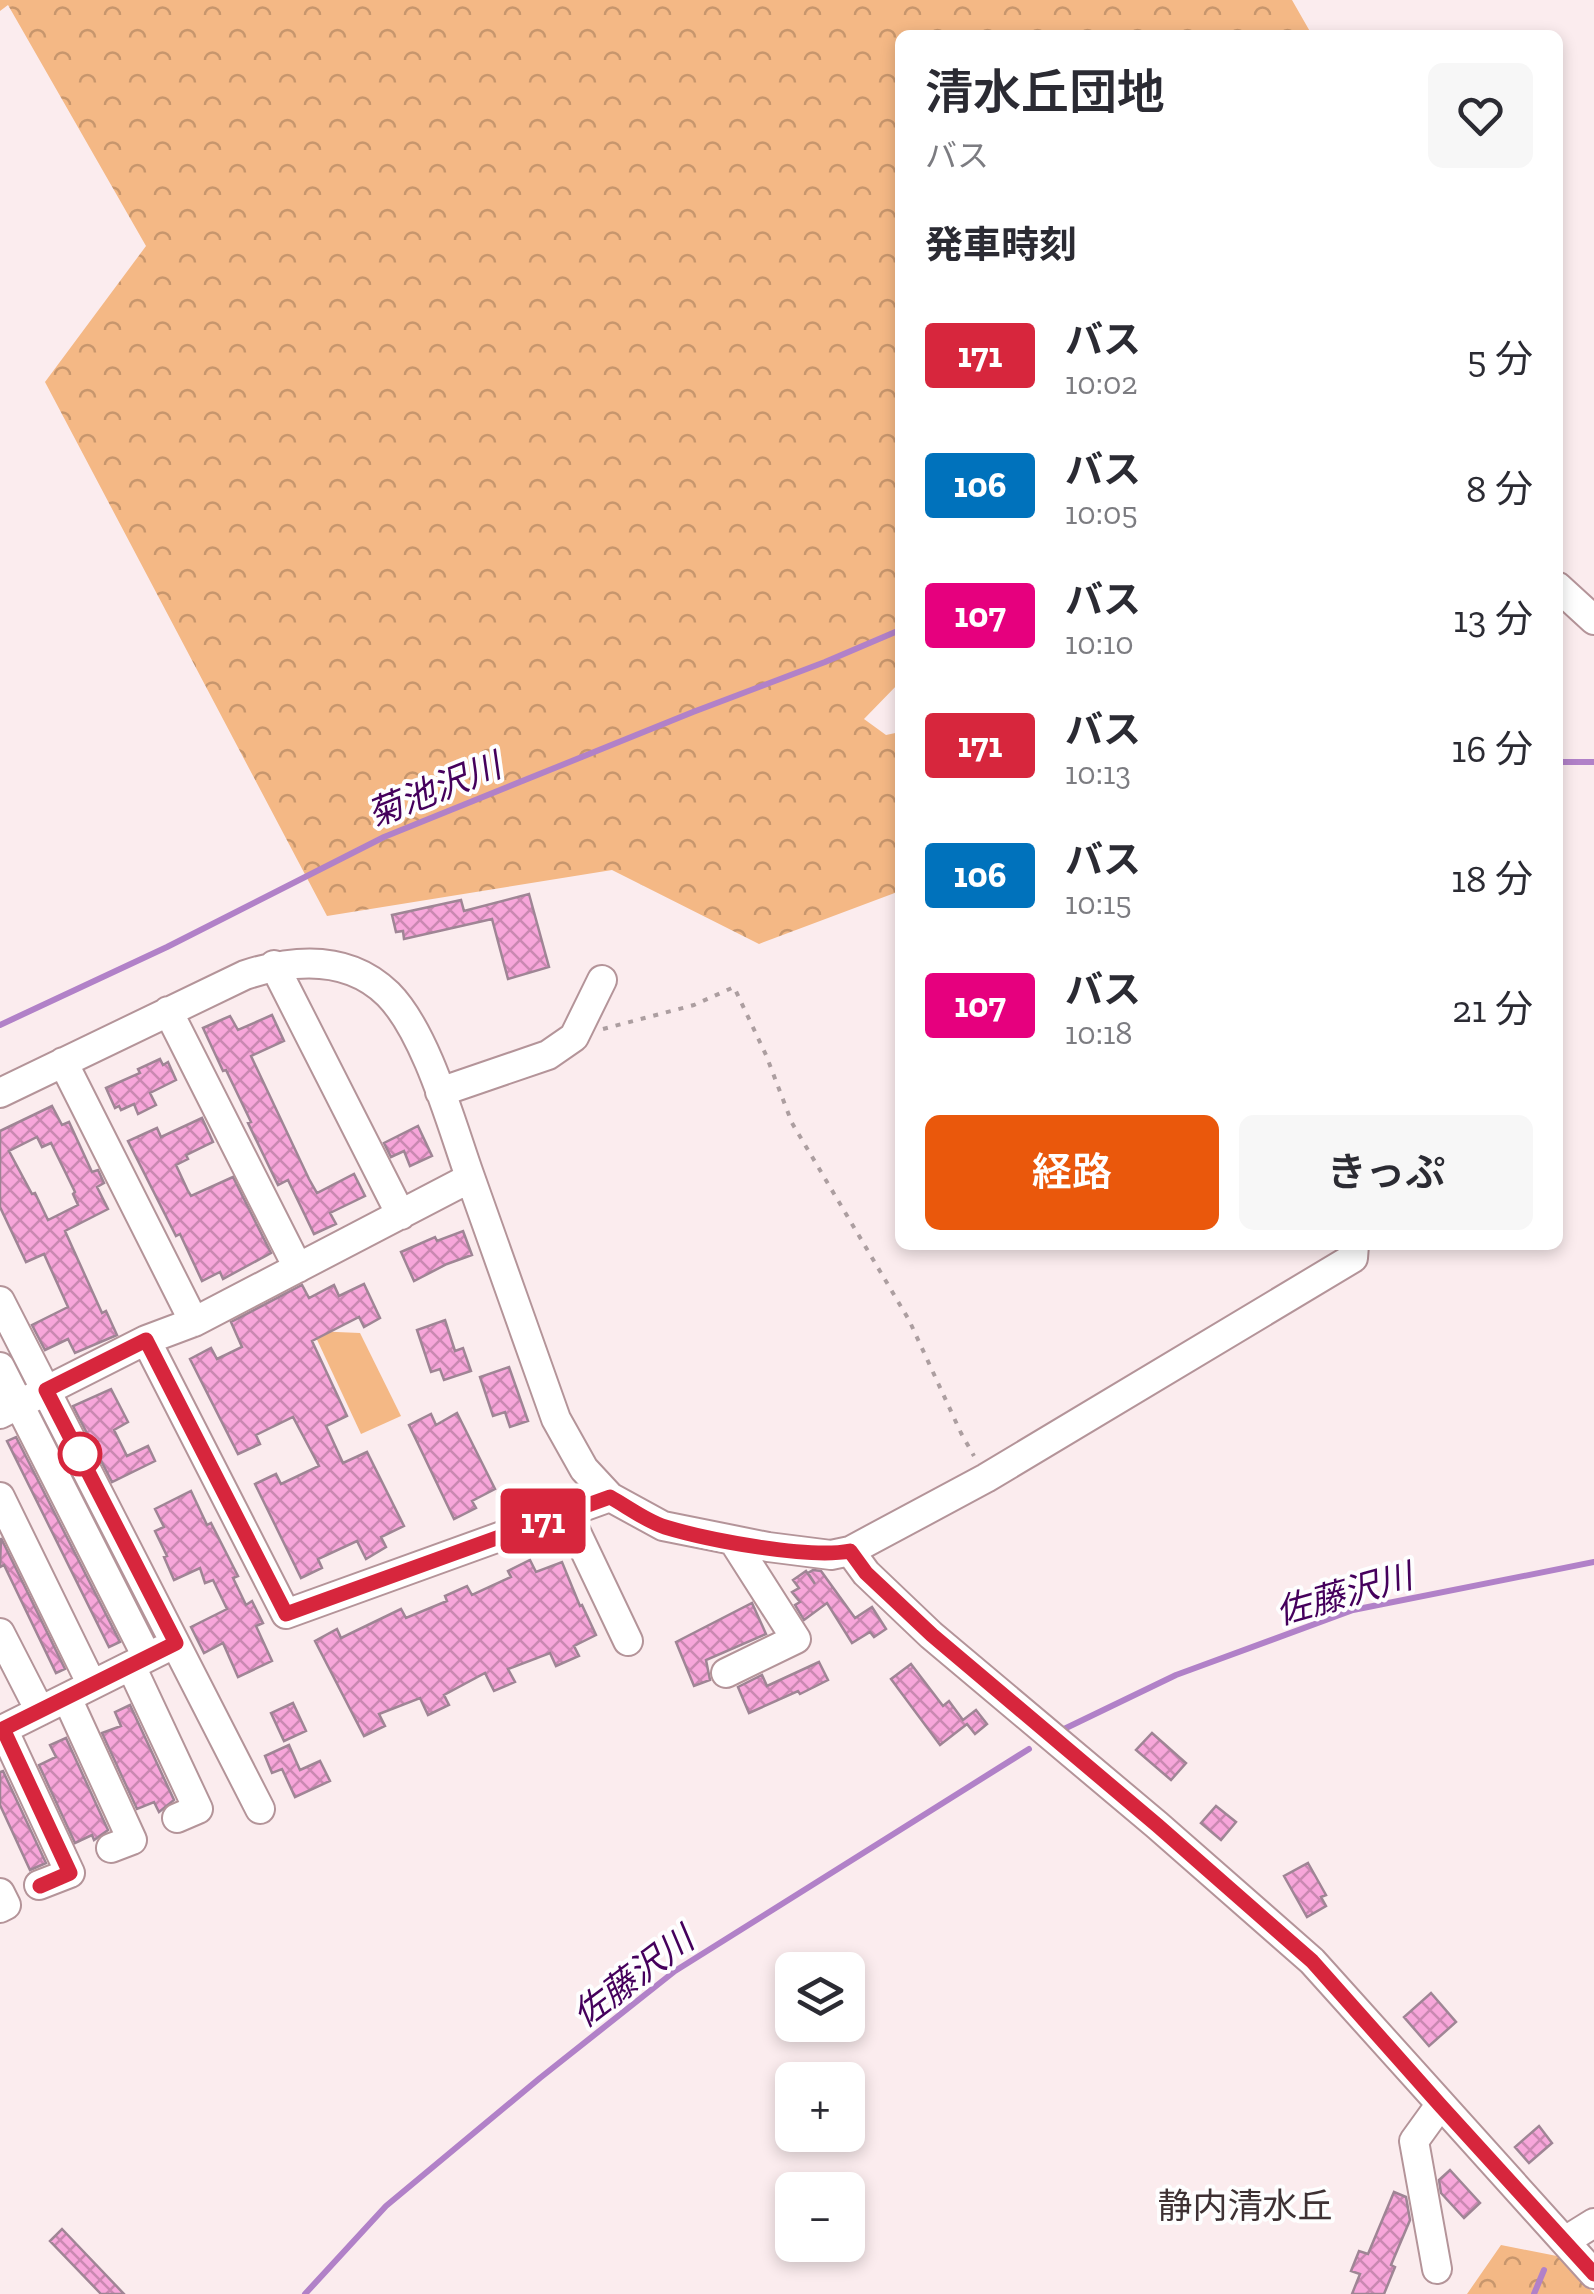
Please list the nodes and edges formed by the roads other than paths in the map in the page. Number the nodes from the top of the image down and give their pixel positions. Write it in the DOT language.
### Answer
graph roads {
  1 [pos="1563,592"];
  2 [pos="1594,620"];
  3 [pos="274,965"];
  4 [pos="602,980"];
  5 [pos="168,1011"];
  6 [pos="64,1062"];
  7 [pos="440,1092"];
  8 [pos="0,1094"];
  9 [pos="470,1178"];
  10 [pos="401,1215"];
  11 [pos="1354,1250"];
  12 [pos="298,1268"];
  13 [pos="0,1301"];
  14 [pos="194,1322"];
  15 [pos="146,1340"];
  16 [pos="0,1367"];
  17 [pos="46,1390"];
  18 [pos="9,1409"];
  19 [pos="0,1497"];
  20 [pos="610,1497"];
  21 [pos="567,1513"];
  22 [pos="734,1542"];
  23 [pos="850,1551"];
  24 [pos="0,1633"];
  25 [pos="628,1641"];
  26 [pos="176,1643"];
  27 [pos="139,1662"];
  28 [pos="726,1674"];
  29 [pos="92,1685"];
  30 [pos="67,1698"];
  31 [pos="40,1711"];
  32 [pos="2,1730"];
  33 [pos="260,1809"];
  34 [pos="177,1818"];
  35 [pos="112,1848"];
  36 [pos="40,1886"];
  37 [pos="0,1893"];
  38 [pos="0,1908"];
  39 [pos="1440,2105"];
  40 [pos="1594,2223"];
  41 [pos="1564,2241"];
  42 [pos="1437,2269"];
  43 [pos="1594,2274"];
  1 -- 2 [label="street"];
  3 -- 5 [label="street"];
  3 -- 7 [label="street"];
  3 -- 10 [label="street"];
  4 -- 7 [label="street"];
  5 -- 6 [label="street"];
  5 -- 12 [label="street"];
  6 -- 8 [label="street"];
  6 -- 14 [label="street"];
  7 -- 9 [label="street"];
  9 -- 10 [label="street"];
  9 -- 20 [label="street"];
  10 -- 12 [label="street"];
  11 -- 23 [label="street"];
  12 -- 14 [label="street"];
  13 -- 17 [label="street"];
  14 -- 15 [label="street"];
  15 -- 17 [label="street"];
  15 -- 21 [label="street"];
  16 -- 18 [label="street"];
  17 -- 18 [label="street"];
  17 -- 26 [label="street"];
  18 -- 27 [label="street"];
  19 -- 29 [label="street"];
  20 -- 21 [label="street"];
  20 -- 22 [label="street"];
  21 -- 25 [label="street"];
  22 -- 23 [label="street"];
  22 -- 28 [label="street"];
  23 -- 39 [label="street"];
  24 -- 31 [label="street"];
  26 -- 27 [label="street"];
  26 -- 33 [label="street"];
  27 -- 29 [label="street"];
  27 -- 34 [label="street"];
  29 -- 30 [label="street"];
  30 -- 31 [label="street"];
  30 -- 35 [label="street"];
  31 -- 32 [label="street"];
  32 -- 36 [label="street"];
  37 -- 38 [label="street"];
  39 -- 41 [label="street"];
  39 -- 42 [label="street"];
  40 -- 41 [label="street"];
  41 -- 43 [label="street"];
}
